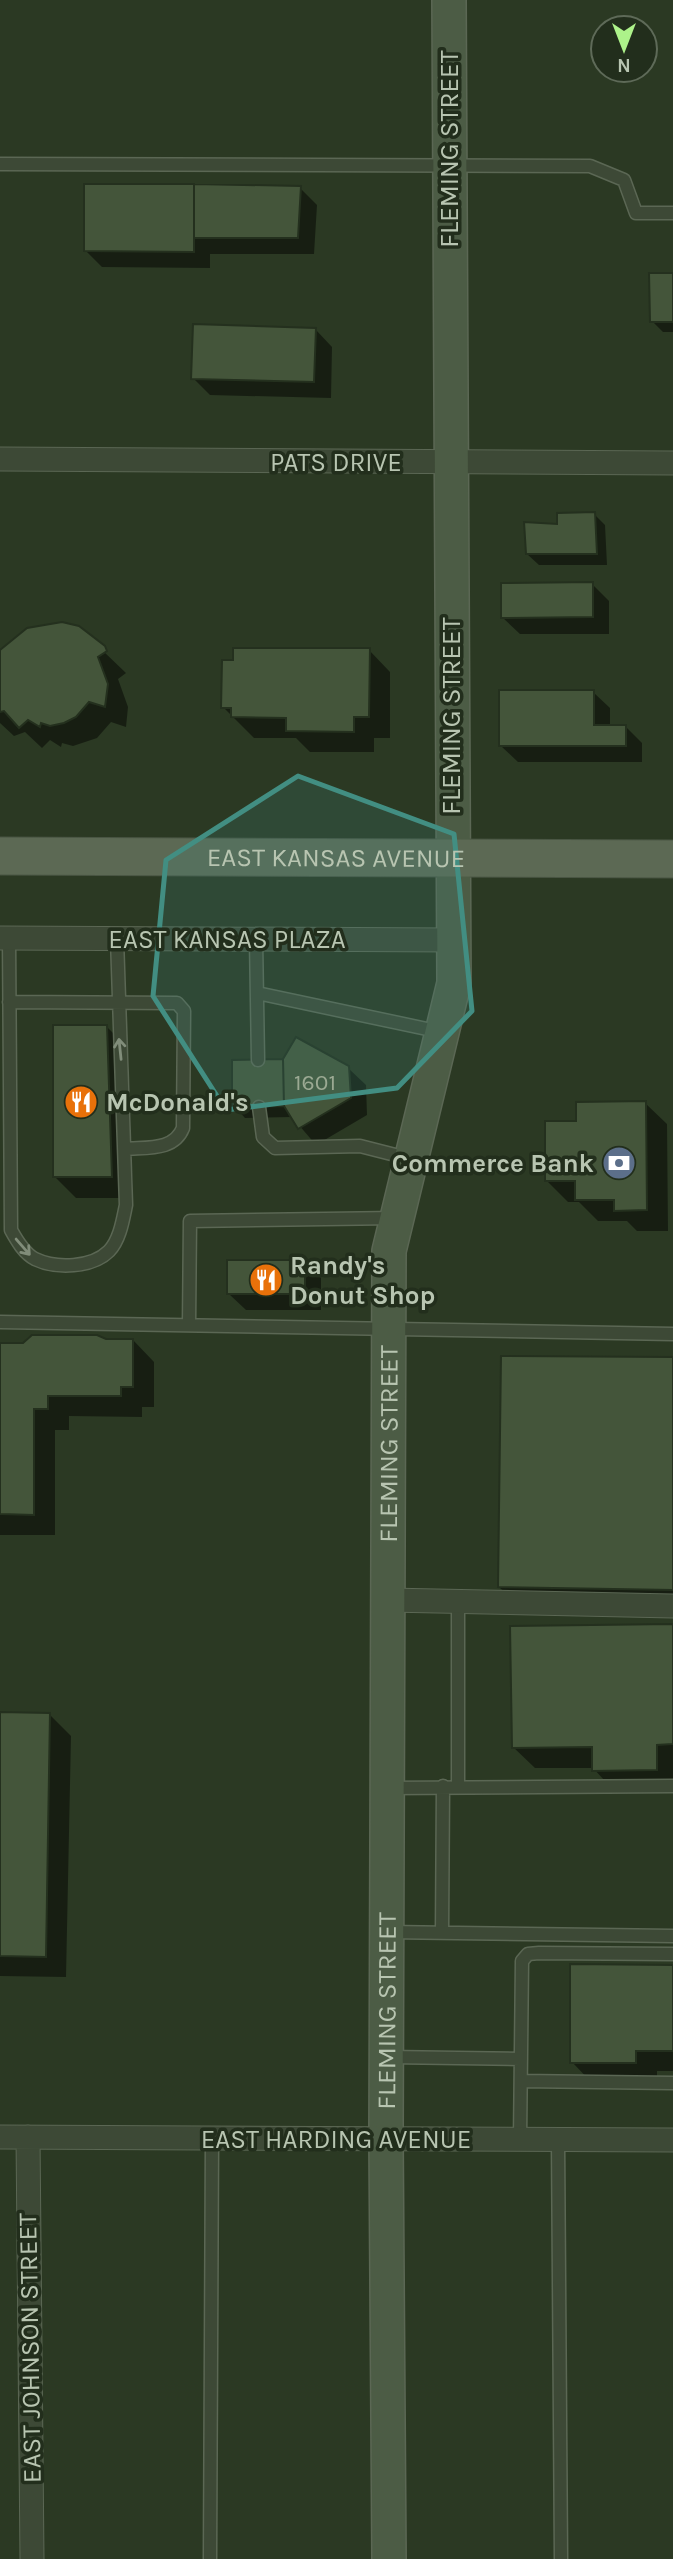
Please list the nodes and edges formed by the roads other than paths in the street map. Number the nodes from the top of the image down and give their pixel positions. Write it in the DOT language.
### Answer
graph roads {
  1 [pos="449,0"];
  2 [pos="0,164"];
  3 [pos="449,166"];
  4 [pos="673,213"];
  5 [pos="0,459"];
  6 [pos="450,463"];
  7 [pos="673,463"];
  8 [pos="0,856"];
  9 [pos="452,859"];
  10 [pos="673,859"];
  11 [pos="4,938"];
  12 [pos="117,939"];
  13 [pos="256,939"];
  14 [pos="454,940"];
  15 [pos="257,993"];
  16 [pos="9,1002"];
  17 [pos="118,1002"];
  18 [pos="442,1032"];
  19 [pos="258,1060"];
  20 [pos="259,1107"];
  21 [pos="125,1149"];
  22 [pos="411,1159"];
  23 [pos="397,1218"];
  24 [pos="0,1322"];
  25 [pos="188,1325"];
  26 [pos="388,1330"];
  27 [pos="673,1334"];
  28 [pos="388,1600"];
  29 [pos="458,1601"];
  30 [pos="673,1606"];
  31 [pos="458,1785"];
  32 [pos="443,1786"];
  33 [pos="673,1786"];
  34 [pos="387,1788"];
  35 [pos="387,1932"];
  36 [pos="442,1933"];
  37 [pos="673,1936"];
  38 [pos="673,1954"];
  39 [pos="386,2057"];
  40 [pos="521,2059"];
  41 [pos="521,2081"];
  42 [pos="673,2083"];
  43 [pos="0,2137"];
  44 [pos="28,2137"];
  45 [pos="212,2138"];
  46 [pos="386,2139"];
  47 [pos="520,2140"];
  48 [pos="558,2140"];
  49 [pos="673,2140"];
  50 [pos="32,2559"];
  51 [pos="210,2559"];
  52 [pos="389,2559"];
  53 [pos="561,2559"];
  1 -- 3 [label="street, FLEMING STREET"];
  2 -- 3 [label="lane"];
  3 -- 4 [label="lane"];
  3 -- 6 [label="street, FLEMING STREET"];
  5 -- 6 [label="street, PATS DRIVE"];
  6 -- 7 [label="street, PATS DRIVE"];
  6 -- 9 [label="street, FLEMING STREET"];
  8 -- 9 [label="main road, EAST KANSAS AVENUE"];
  9 -- 10 [label="main road, EAST KANSAS AVENUE"];
  9 -- 14 [label="street, FLEMING STREET"];
  11 -- 12 [label="street, EAST KANSAS PLAZA"];
  11 -- 16 [label="lane"];
  12 -- 13 [label="street, EAST KANSAS PLAZA"];
  12 -- 17 [label="lane"];
  13 -- 14 [label="street, EAST KANSAS PLAZA"];
  13 -- 15 [label="lane"];
  14 -- 18 [label="street, FLEMING STREET"];
  15 -- 18 [label="lane"];
  15 -- 19 [label="lane"];
  16 -- 17 [label="lane"];
  16 -- 21 [label="lane, one-way"];
  21 -- 17 [label="lane, one-way"];
  17 -- 21 [label="lane"];
  18 -- 22 [label="street, FLEMING STREET"];
  20 -- 22 [label="lane"];
  22 -- 23 [label="street, FLEMING STREET"];
  23 -- 25 [label="lane"];
  23 -- 26 [label="street, FLEMING STREET"];
  24 -- 25 [label="lane"];
  25 -- 26 [label="lane"];
  26 -- 27 [label="lane"];
  26 -- 28 [label="street, FLEMING STREET"];
  28 -- 29 [label="street"];
  28 -- 34 [label="street, FLEMING STREET"];
  29 -- 30 [label="street"];
  29 -- 31 [label="lane"];
  31 -- 32 [label="lane"];
  31 -- 33 [label="lane"];
  32 -- 34 [label="lane"];
  32 -- 36 [label="lane"];
  34 -- 35 [label="street, FLEMING STREET"];
  35 -- 36 [label="lane"];
  35 -- 39 [label="street, FLEMING STREET"];
  36 -- 37 [label="lane"];
  38 -- 40 [label="lane"];
  39 -- 40 [label="lane"];
  39 -- 46 [label="street, FLEMING STREET"];
  40 -- 41 [label="lane"];
  41 -- 42 [label="lane"];
  41 -- 47 [label="lane"];
  43 -- 44 [label="street, EAST HARDING AVENUE"];
  44 -- 45 [label="street, EAST HARDING AVENUE"];
  44 -- 50 [label="street, EAST JOHNSON STREET"];
  45 -- 46 [label="street, EAST HARDING AVENUE"];
  45 -- 51 [label="lane"];
  46 -- 47 [label="street, EAST HARDING AVENUE"];
  46 -- 52 [label="street, FLEMING STREET"];
  47 -- 48 [label="street, EAST HARDING AVENUE"];
  48 -- 49 [label="street, EAST HARDING AVENUE"];
  48 -- 53 [label="lane"];
}
